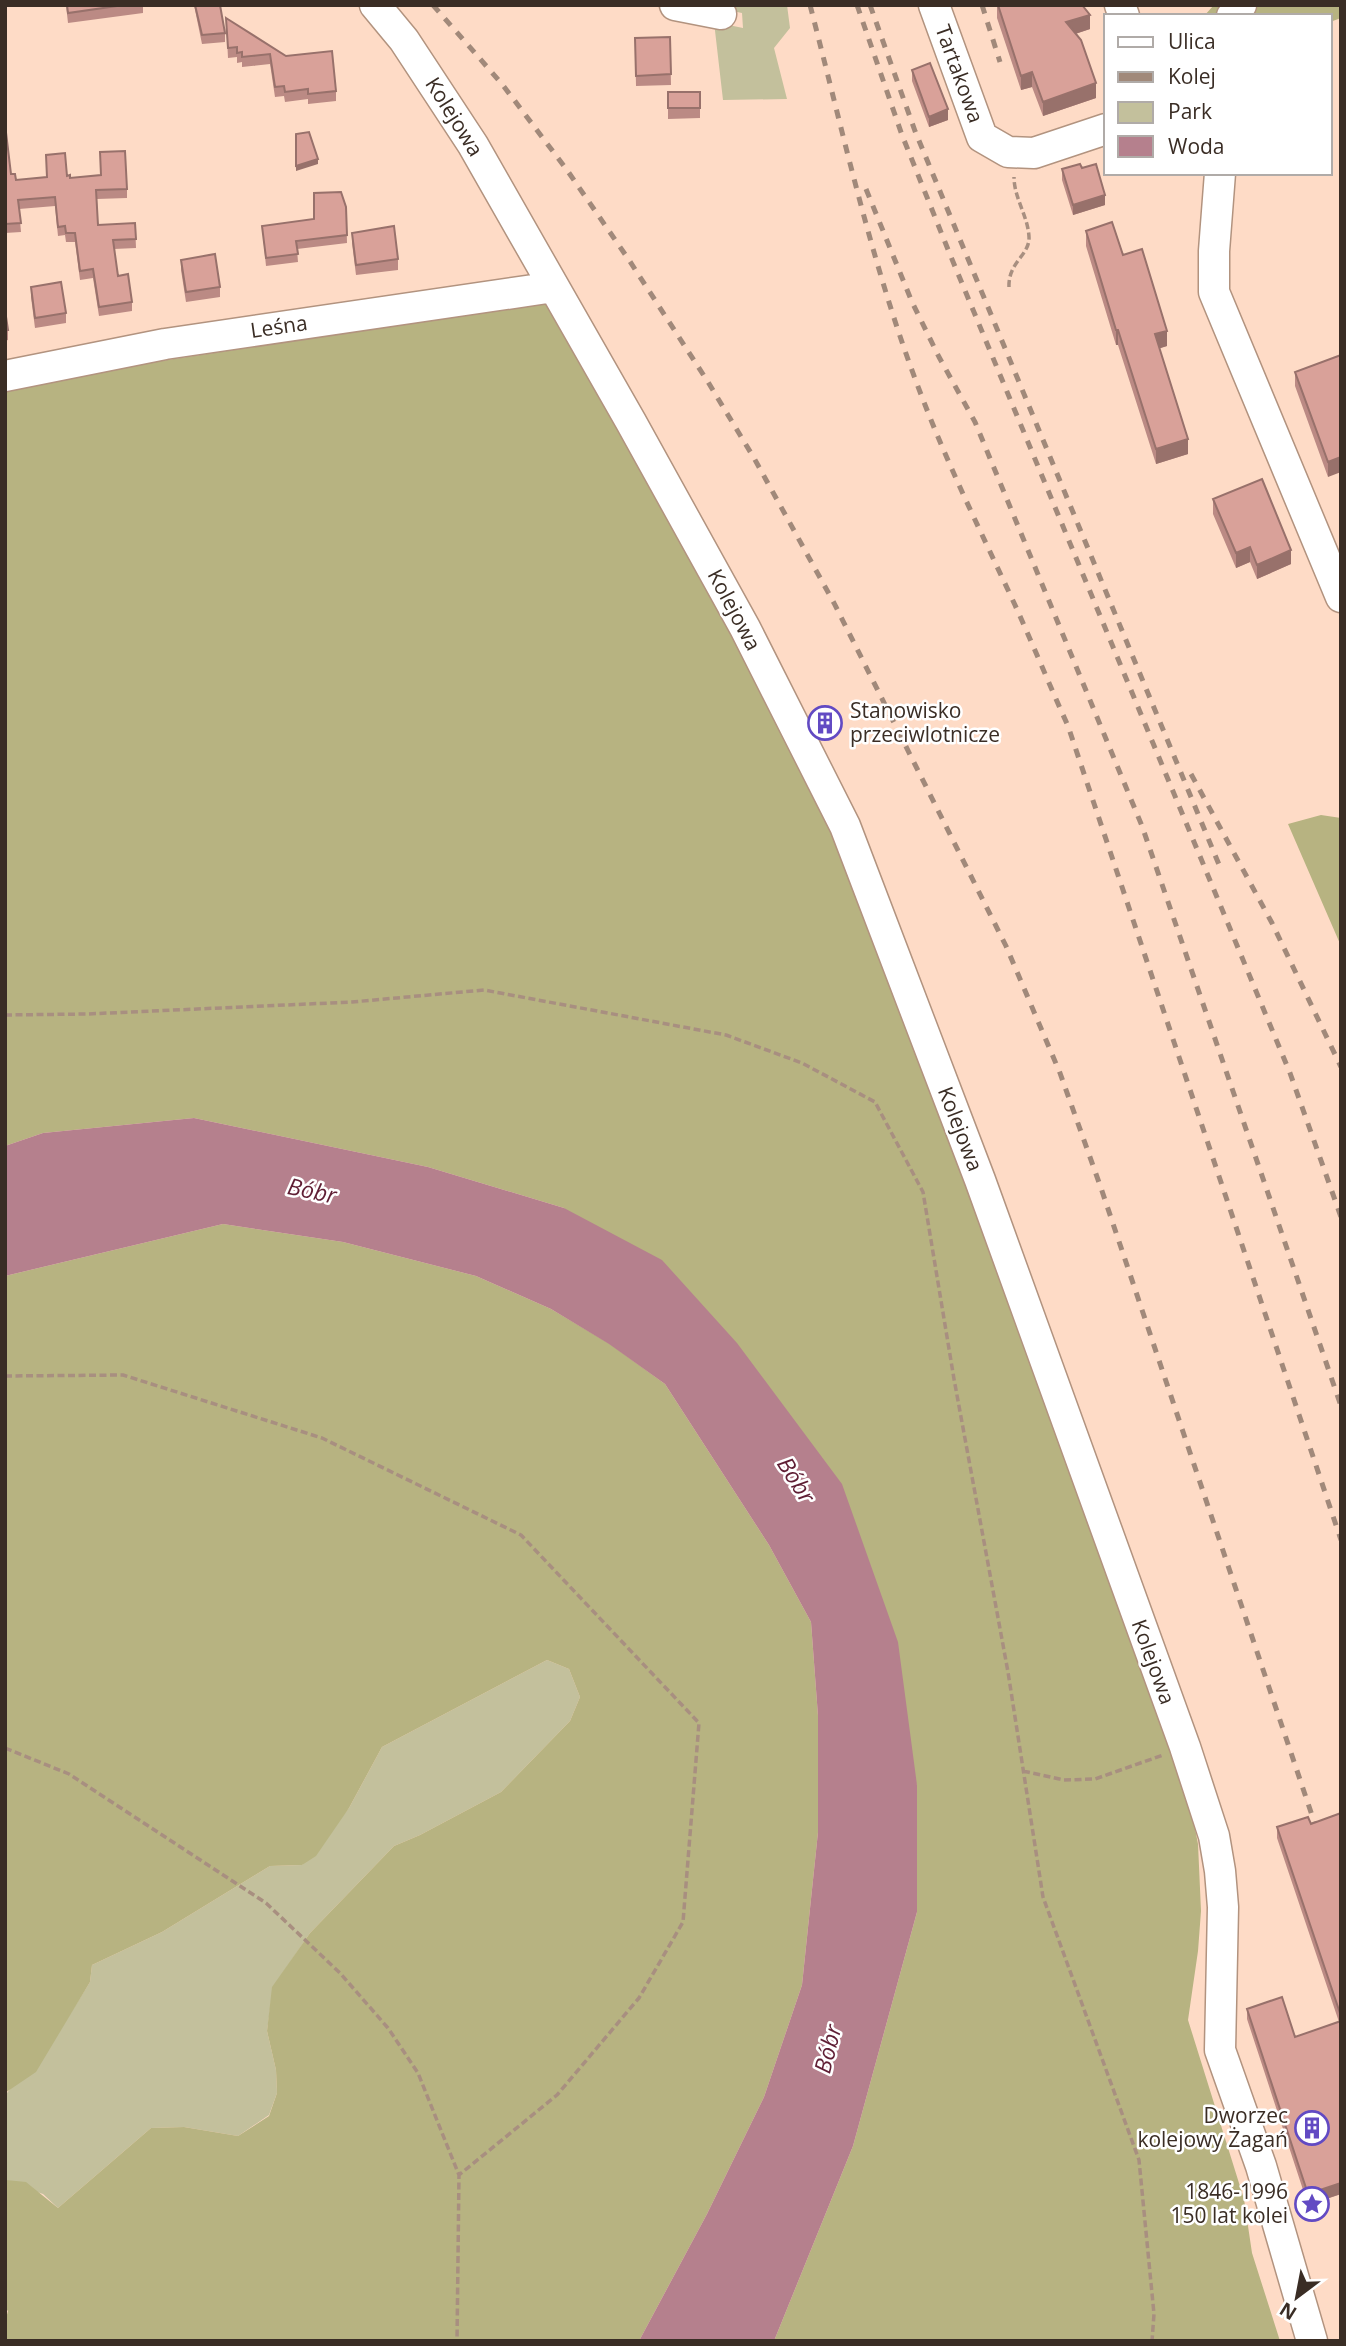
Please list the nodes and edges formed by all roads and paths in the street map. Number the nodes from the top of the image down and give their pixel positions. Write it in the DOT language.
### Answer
graph roads {
  1 [pos="375,5"];
  2 [pos="675,5"];
  3 [pos="934,5"];
  4 [pos="721,14"];
  5 [pos="1104,130"];
  6 [pos="1022,152"];
  7 [pos="1220,175"];
  8 [pos="554,287"];
  9 [pos="1009,287"];
  10 [pos="5,376"];
  11 [pos="1341,597"];
  12 [pos="5,1015"];
  13 [pos="5,1376"];
  14 [pos="5,1748"];
  15 [pos="1163,1755"];
  16 [pos="1023,1771"];
  17 [pos="459,2175"];
  18 [pos="457,2341"];
  19 [pos="1152,2341"];
  20 [pos="1312,2341"];
  1 -- 8 [label="street, Kolejowa"];
  2 -- 4 [label="street"];
  3 -- 6 [label="street, Tartakowa"];
  5 -- 6 [label="street, Tartakowa"];
  6 -- 9 [label="path"];
  7 -- 11 [label="street"];
  8 -- 10 [label="street, Leśna"];
  8 -- 20 [label="street, Kolejowa"];
  12 -- 16 [label="path"];
  13 -- 17 [label="path"];
  14 -- 17 [label="path"];
  15 -- 16 [label="path"];
  16 -- 19 [label="path"];
  17 -- 18 [label="path"];
}
